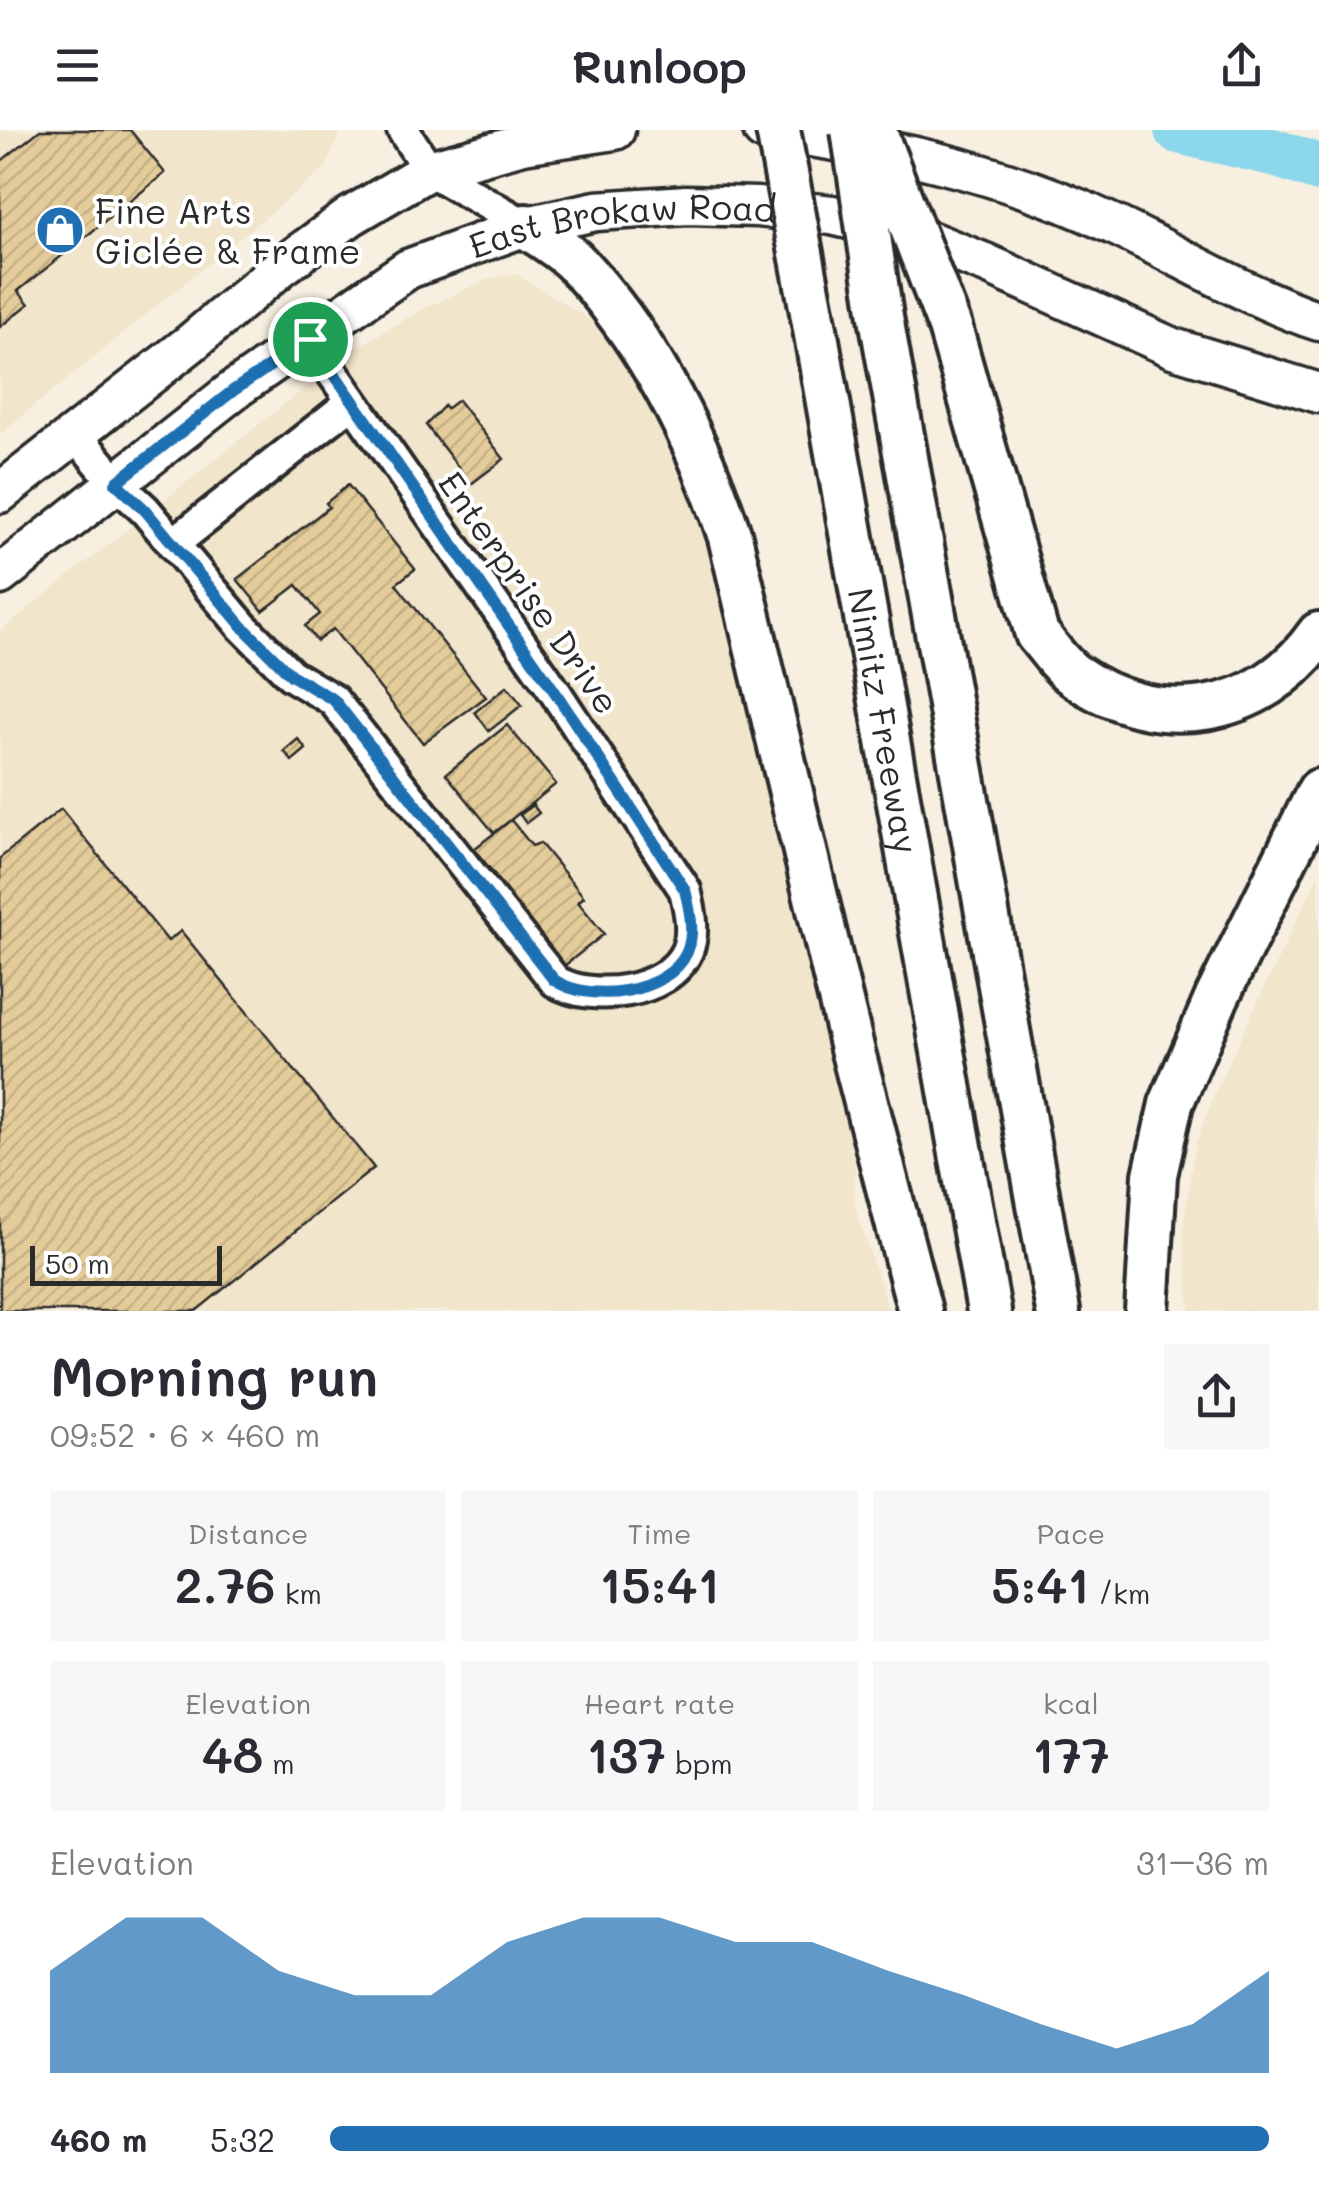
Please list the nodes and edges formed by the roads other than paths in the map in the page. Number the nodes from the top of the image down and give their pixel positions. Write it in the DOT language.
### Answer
graph roads {
  1 [pos="403,130"];
  2 [pos="615,130"];
  3 [pos="763,130"];
  4 [pos="778,130"];
  5 [pos="853,130"];
  6 [pos="874,130"];
  7 [pos="428,170"];
  8 [pos="526,226"];
  9 [pos="1319,321"];
  10 [pos="310,339"];
  11 [pos="1319,393"];
  12 [pos="352,402"];
  13 [pos="76,434"];
  14 [pos="116,483"];
  15 [pos="0,493"];
  16 [pos="173,544"];
  17 [pos="0,574"];
  18 [pos="1319,634"];
  19 [pos="1319,791"];
  20 [pos="920,1311"];
  21 [pos="989,1311"];
  22 [pos="1058,1311"];
  23 [pos="1147,1311"];
  1 -- 7 [label="street"];
  2 -- 7 [label="main road"];
  3 -- 9 [label="main road"];
  4 -- 21 [label="highway, Nimitz Freeway, bridge"];
  5 -- 22 [label="highway, Nimitz Freeway, bridge"];
  6 -- 18 [label="highway, bridge"];
  7 -- 8 [label="street"];
  7 -- 13 [label="main road"];
  8 -- 10 [label="main road, East Brokaw Road"];
  8 -- 11 [label="main road, East Brokaw Road"];
  8 -- 20 [label="highway"];
  10 -- 12 [label="street, Enterprise Drive"];
  10 -- 14 [label="main road, East Brokaw Road"];
  12 -- 16 [label="street"];
  12 -- 16 [label="street, Enterprise Drive"];
  13 -- 14 [label="street"];
  13 -- 15 [label="main road"];
  14 -- 16 [label="street"];
  14 -- 17 [label="main road, East Brokaw Road"];
  19 -- 23 [label="highway"];
}
